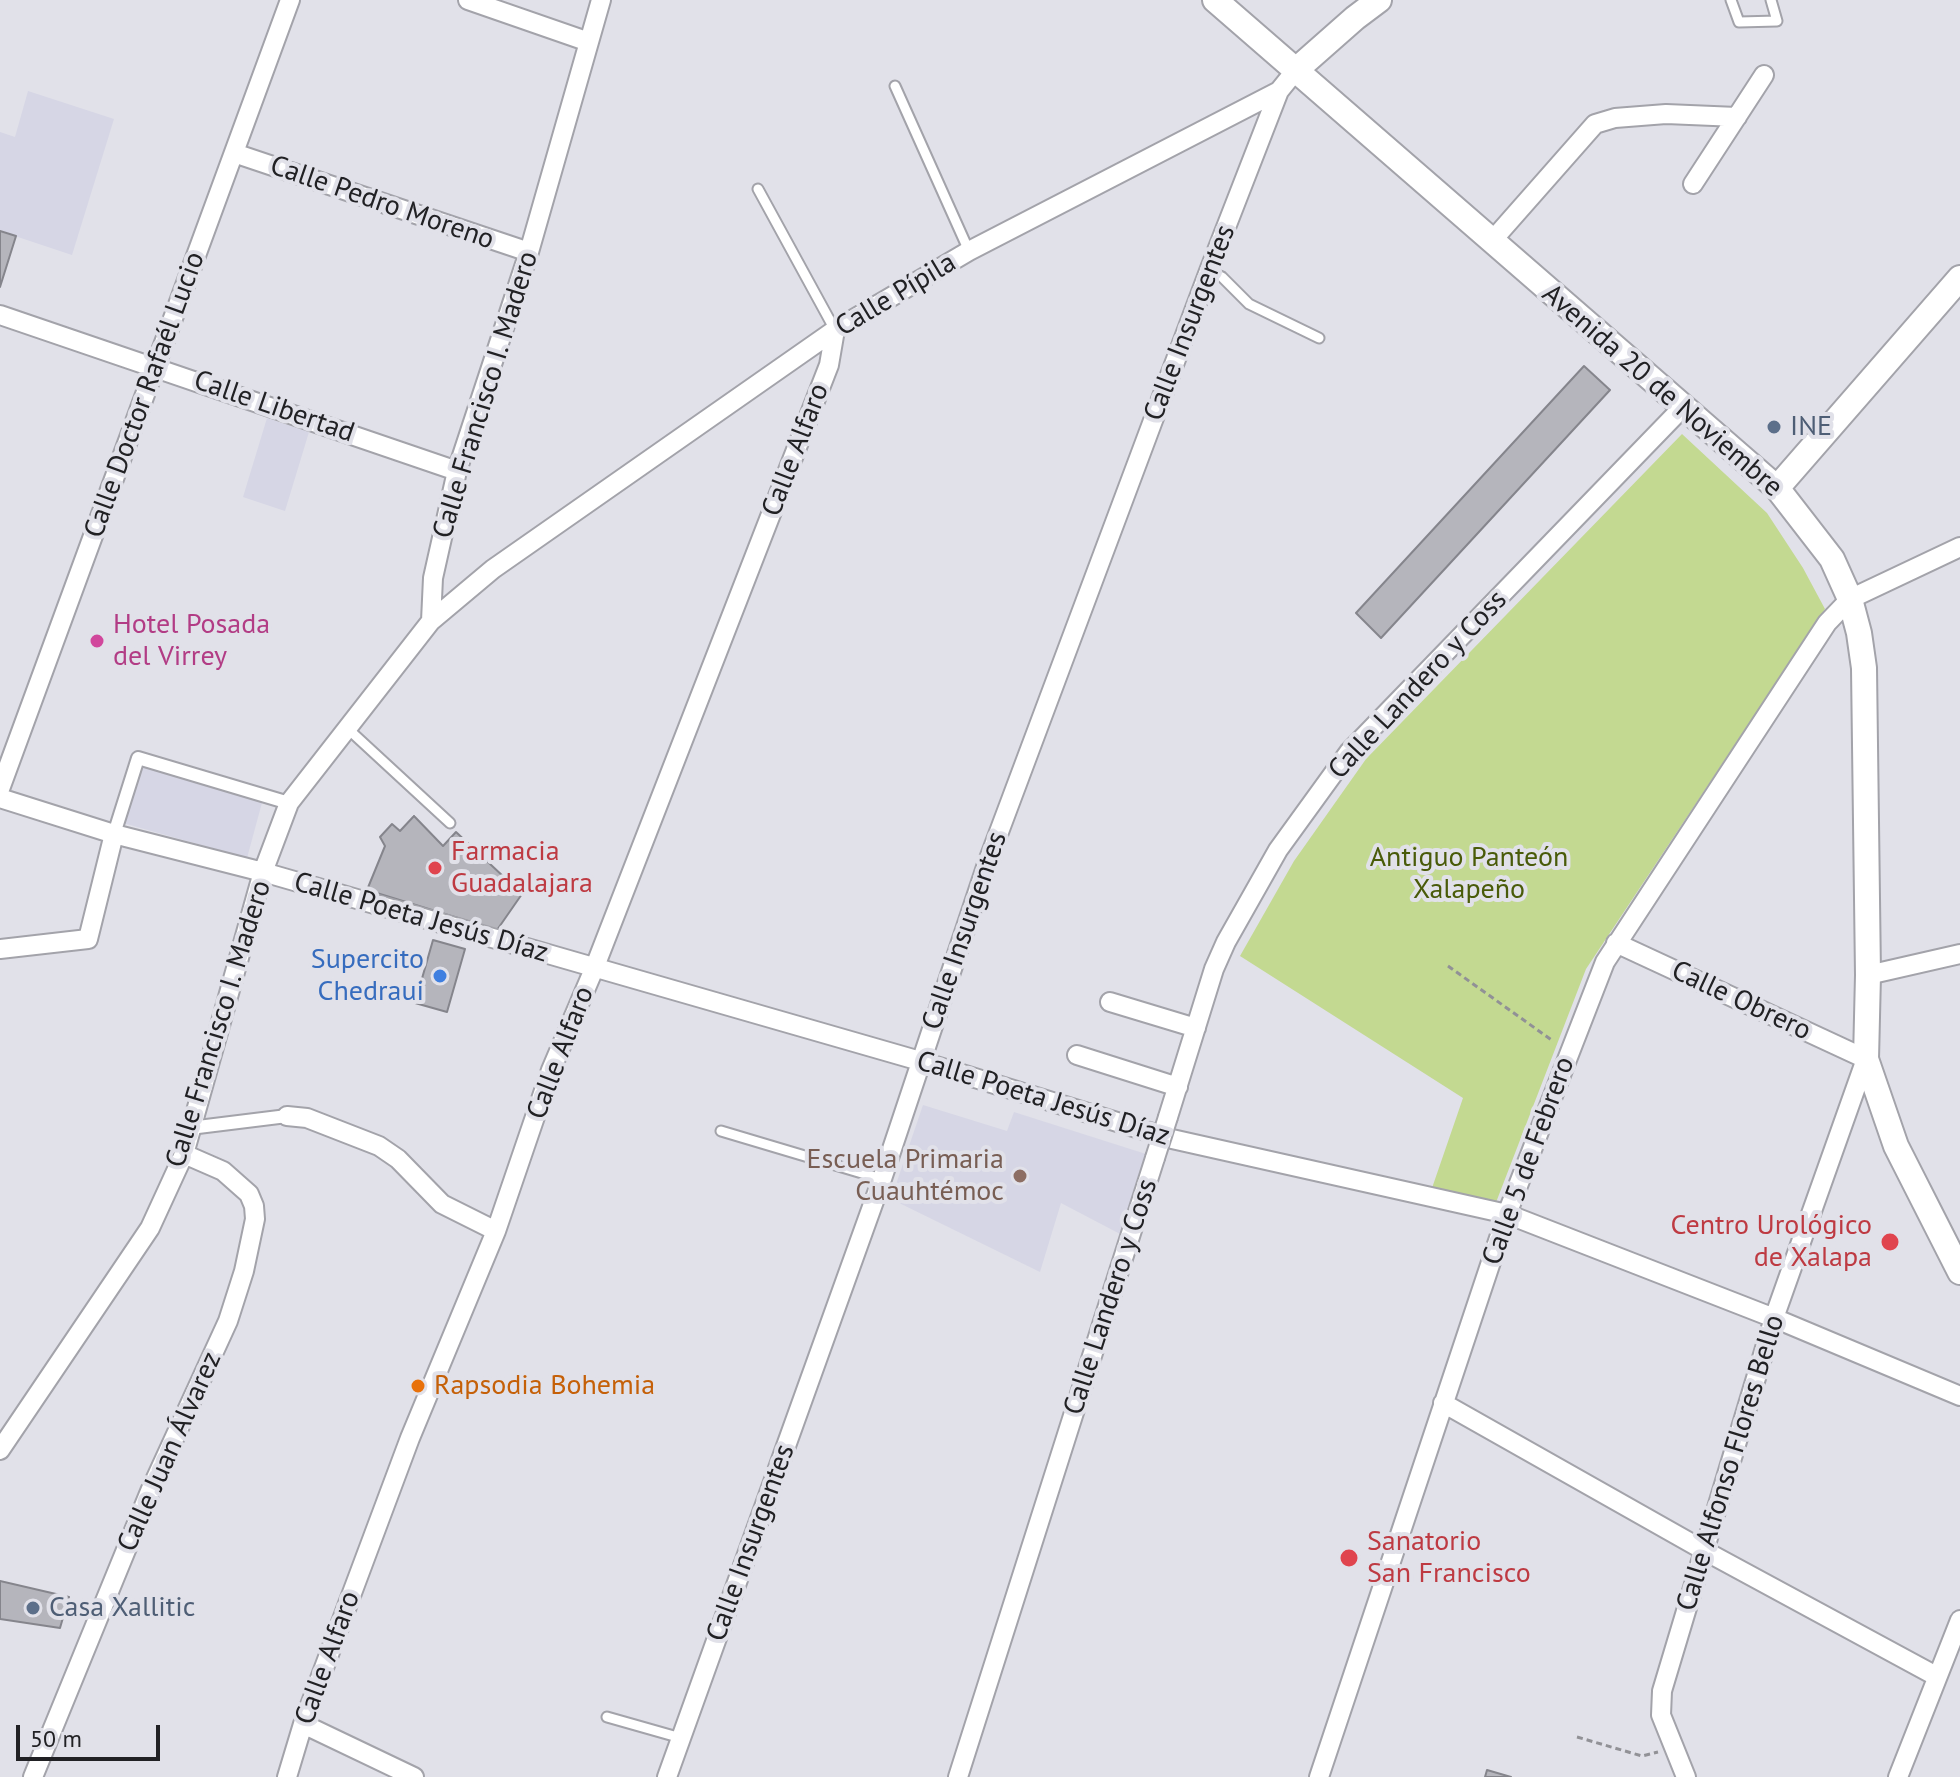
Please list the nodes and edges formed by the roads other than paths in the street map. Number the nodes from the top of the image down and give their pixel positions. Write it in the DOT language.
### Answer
graph roads {
  1 [pos="290,0"];
  2 [pos="468,0"];
  3 [pos="601,0"];
  4 [pos="1215,0"];
  5 [pos="1379,0"];
  6 [pos="1731,0"];
  7 [pos="1771,0"];
  8 [pos="589,42"];
  9 [pos="1296,70"];
  10 [pos="1764,75"];
  11 [pos="895,86"];
  12 [pos="1279,91"];
  13 [pos="1737,117"];
  14 [pos="234,153"];
  15 [pos="1693,184"];
  16 [pos="758,189"];
  17 [pos="1491,242"];
  18 [pos="969,251"];
  19 [pos="529,252"];
  20 [pos="1209,271"];
  21 [pos="1960,278"];
  22 [pos="0,315"];
  23 [pos="835,330"];
  24 [pos="1319,338"];
  25 [pos="156,366"];
  26 [pos="1683,407"];
  27 [pos="457,471"];
  28 [pos="1777,488"];
  29 [pos="1960,547"];
  30 [pos="1850,599"];
  31 [pos="431,621"];
  32 [pos="347,728"];
  33 [pos="0,789"];
  34 [pos="0,798"];
  35 [pos="289,803"];
  36 [pos="450,823"];
  37 [pos="114,834"];
  38 [pos="263,872"];
  39 [pos="1616,943"];
  40 [pos="0,949"];
  41 [pos="1960,954"];
  42 [pos="594,969"];
  43 [pos="1868,975"];
  44 [pos="1110,1002"];
  45 [pos="1196,1028"];
  46 [pos="1077,1055"];
  47 [pos="1866,1059"];
  48 [pos="920,1061"];
  49 [pos="1178,1087"];
  50 [pos="287,1116"];
  51 [pos="190,1128"];
  52 [pos="721,1131"];
  53 [pos="184,1154"];
  54 [pos="882,1179"];
  55 [pos="1507,1214"];
  56 [pos="496,1231"];
  57 [pos="1960,1272"];
  58 [pos="1774,1318"];
  59 [pos="1960,1396"];
  60 [pos="1443,1403"];
  61 [pos="0,1450"];
  62 [pos="1705,1551"];
  63 [pos="1960,1620"];
  64 [pos="1936,1676"];
  65 [pos="607,1717"];
  66 [pos="303,1724"];
  67 [pos="682,1738"];
  68 [pos="33,1777"];
  69 [pos="287,1777"];
  70 [pos="414,1777"];
  71 [pos="667,1777"];
  72 [pos="958,1777"];
  73 [pos="1319,1777"];
  74 [pos="1686,1777"];
  75 [pos="1898,1777"];
  1 -- 14 [label="street, Calle Doctor Rafaél Lucio"];
  2 -- 8 [label="street"];
  3 -- 8 [label="street, Calle Francisco I. Madero"];
  4 -- 9 [label="main road, Avenida 20 de Noviembre"];
  5 -- 9 [label="main road, Calle Pípila"];
  6 -- 7 [label="lane"];
  8 -- 19 [label="street, Calle Francisco I. Madero"];
  9 -- 12 [label="street, Calle Pípila"];
  9 -- 17 [label="main road, Avenida 20 de Noviembre"];
  10 -- 13 [label="street"];
  11 -- 18 [label="lane"];
  12 -- 18 [label="street, Calle Pípila"];
  12 -- 20 [label="street, Calle Insurgentes"];
  13 -- 15 [label="street"];
  13 -- 17 [label="street"];
  14 -- 19 [label="street, Calle Pedro Moreno"];
  14 -- 25 [label="street, Calle Doctor Rafaél Lucio"];
  16 -- 23 [label="lane"];
  17 -- 26 [label="main road, Avenida 20 de Noviembre"];
  18 -- 23 [label="street, Calle Pípila"];
  19 -- 27 [label="street, Calle Francisco I. Madero"];
  20 -- 24 [label="lane"];
  20 -- 48 [label="street, Calle Insurgentes"];
  21 -- 28 [label="main road"];
  22 -- 25 [label="street, Calle Libertad"];
  23 -- 31 [label="street, Calle Pípila"];
  23 -- 42 [label="street, Calle Alfaro"];
  25 -- 27 [label="street, Calle Libertad"];
  25 -- 33 [label="street, Calle Doctor Rafaél Lucio"];
  26 -- 28 [label="main road, Avenida 20 de Noviembre"];
  26 -- 45 [label="street, Calle Landero y Coss"];
  27 -- 31 [label="street, Calle Francisco I. Madero"];
  28 -- 30 [label="main road, Avenida 20 de Noviembre"];
  29 -- 30 [label="street"];
  30 -- 39 [label="street, Calle 5 de Febrero"];
  30 -- 43 [label="main road, Avenida 20 de Noviembre"];
  31 -- 32 [label="street, Calle Francisco I. Madero"];
  32 -- 35 [label="street, Calle Francisco I. Madero"];
  32 -- 36 [label="lane"];
  34 -- 37 [label="street, Calle Poeta Jesús Díaz"];
  35 -- 37 [label="street"];
  35 -- 38 [label="street, Calle Francisco I. Madero"];
  37 -- 38 [label="street, Calle Poeta Jesús Díaz"];
  37 -- 40 [label="street"];
  38 -- 42 [label="street, Calle Poeta Jesús Díaz"];
  38 -- 51 [label="street, Calle Francisco I. Madero"];
  39 -- 47 [label="street, Calle Obrero"];
  39 -- 55 [label="street, Calle 5 de Febrero"];
  41 -- 43 [label="street"];
  42 -- 48 [label="street, Calle Poeta Jesús Díaz"];
  42 -- 56 [label="street, Calle Alfaro"];
  43 -- 47 [label="main road, Avenida 20 de Noviembre"];
  44 -- 45 [label="street"];
  45 -- 49 [label="street, Calle Landero y Coss"];
  46 -- 49 [label="street"];
  47 -- 57 [label="main road, Avenida 20 de Noviembre"];
  47 -- 58 [label="street, Calle Alfonso Flores Bello"];
  48 -- 54 [label="street, Calle Insurgentes"];
  48 -- 55 [label="street, Calle Poeta Jesús Díaz"];
  49 -- 72 [label="street, Calle Landero y Coss, bridge"];
  50 -- 51 [label="street"];
  50 -- 56 [label="street"];
  51 -- 53 [label="street, Calle Francisco I. Madero"];
  52 -- 54 [label="lane"];
  53 -- 61 [label="street, Calle Francisco I. Madero"];
  53 -- 68 [label="street, Calle Juan Álvarez"];
  54 -- 67 [label="street, Calle Insurgentes"];
  55 -- 58 [label="street, Calle Poeta Jesús Díaz"];
  55 -- 60 [label="street, Calle 5 de Febrero"];
  56 -- 66 [label="street, Calle Alfaro"];
  58 -- 59 [label="street, Calle Poeta Jesús Díaz"];
  58 -- 62 [label="street, Calle Alfonso Flores Bello"];
  60 -- 62 [label="street"];
  60 -- 73 [label="street, Calle 5 de Febrero"];
  62 -- 64 [label="street"];
  62 -- 74 [label="street, Calle Alfonso Flores Bello"];
  63 -- 64 [label="street"];
  64 -- 75 [label="street"];
  65 -- 67 [label="lane"];
  66 -- 69 [label="street, Calle Alfaro"];
  66 -- 70 [label="street"];
  67 -- 71 [label="street, Calle Insurgentes"];
}
